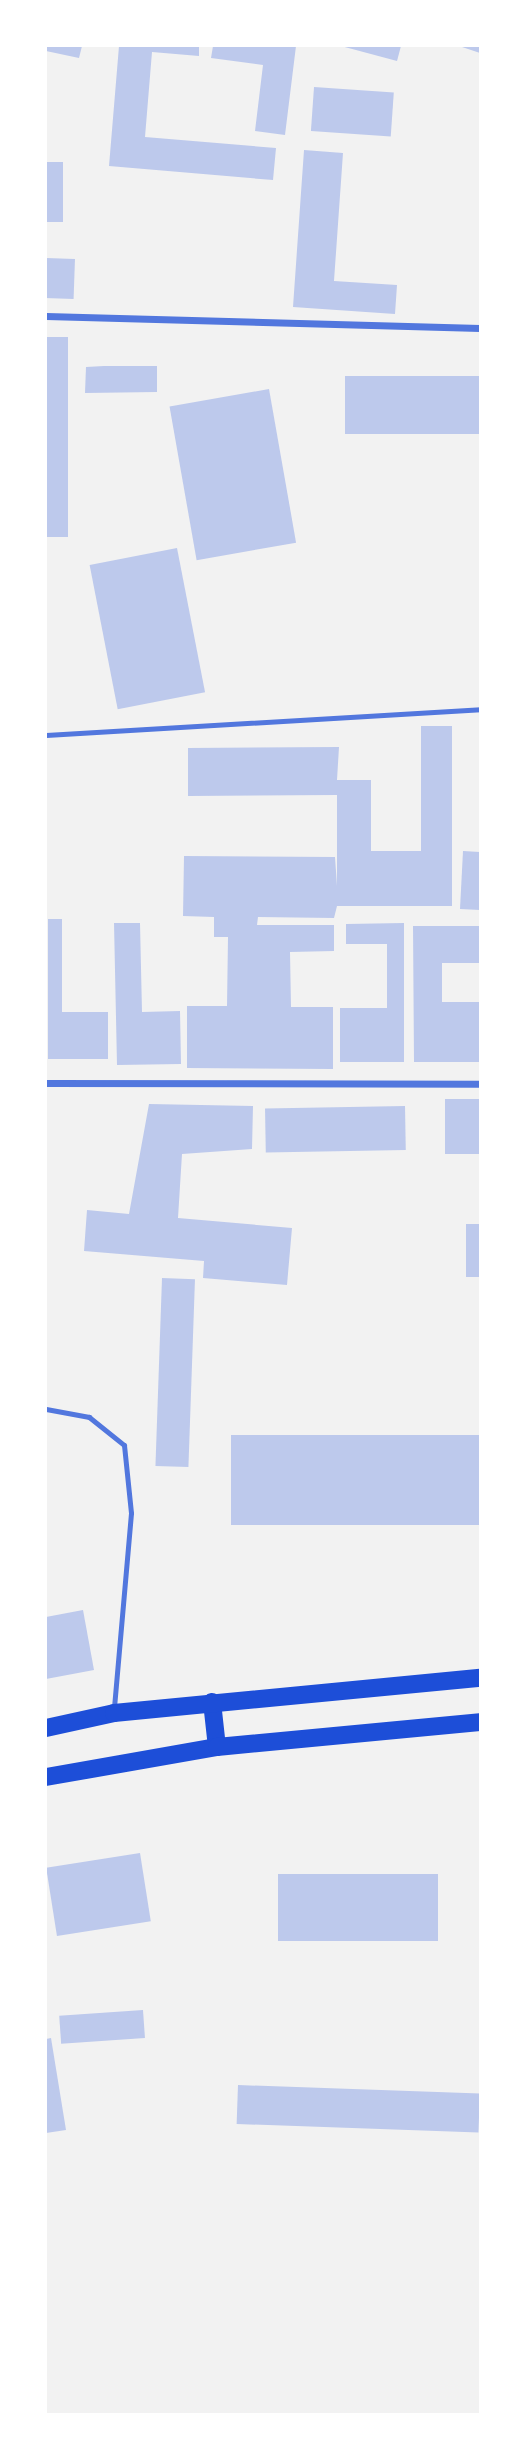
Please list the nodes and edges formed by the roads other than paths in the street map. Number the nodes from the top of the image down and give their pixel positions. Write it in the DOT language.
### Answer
graph roads {
  1 [pos="46,316"];
  2 [pos="481,328"];
  3 [pos="481,709"];
  4 [pos="46,735"];
  5 [pos="46,1083"];
  6 [pos="481,1084"];
  7 [pos="46,1409"];
  8 [pos="481,1678"];
  9 [pos="212,1702"];
  10 [pos="114,1713"];
  11 [pos="481,1722"];
  12 [pos="46,1728"];
  13 [pos="217,1747"];
  14 [pos="46,1777"];
  1 -- 2 [label="street"];
  3 -- 4 [label="lane"];
  5 -- 6 [label="street"];
  7 -- 10 [label="lane"];
  8 -- 9 [label="main road"];
  9 -- 10 [label="main road"];
  9 -- 13 [label="main road"];
  10 -- 12 [label="main road"];
  11 -- 13 [label="main road"];
  13 -- 14 [label="main road"];
}
